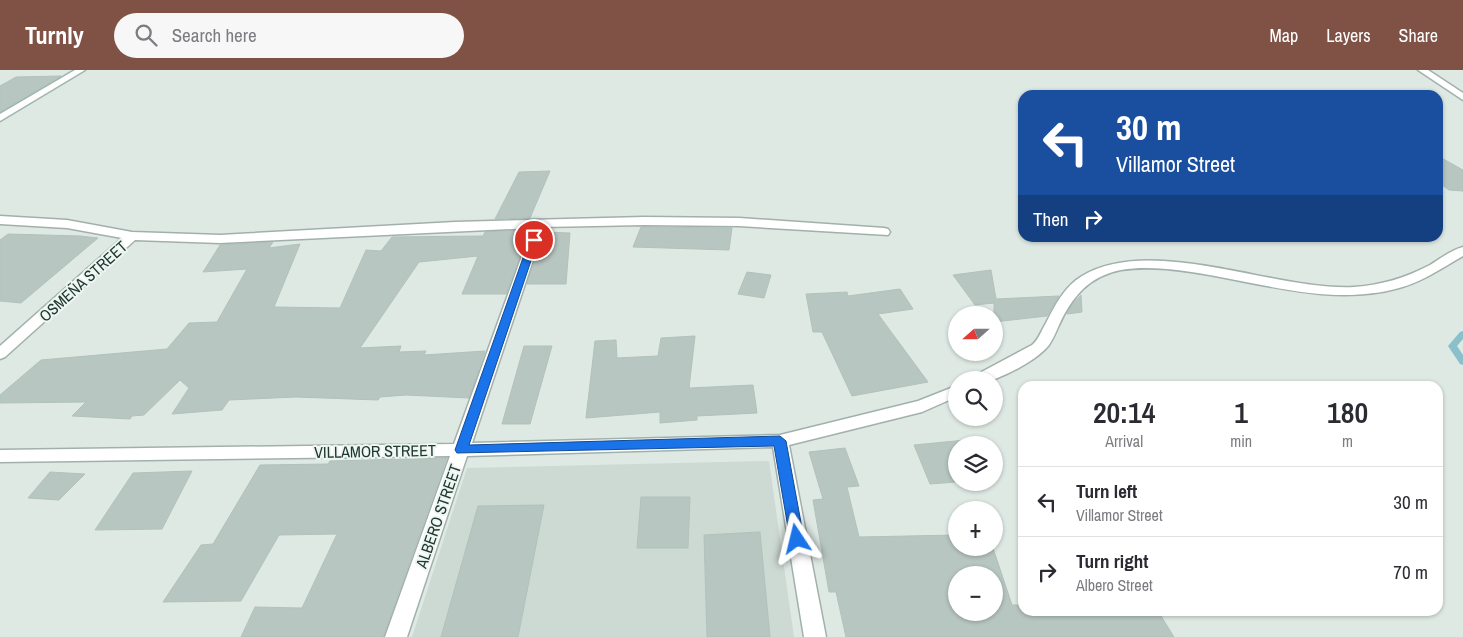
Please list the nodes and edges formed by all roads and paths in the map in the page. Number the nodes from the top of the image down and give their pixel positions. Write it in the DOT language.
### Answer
graph roads {
  1 [pos="81,70"];
  2 [pos="1422,70"];
  3 [pos="1463,97"];
  4 [pos="0,118"];
  5 [pos="0,220"];
  6 [pos="539,224"];
  7 [pos="884,232"];
  8 [pos="132,236"];
  9 [pos="1463,251"];
  10 [pos="0,354"];
  11 [pos="1000,371"];
  12 [pos="948,395"];
  13 [pos="780,441"];
  14 [pos="461,450"];
  15 [pos="0,456"];
  16 [pos="396,637"];
  17 [pos="815,637"];
  1 -- 4 [label="street"];
  2 -- 3 [label="street"];
  5 -- 8 [label="street, OSMEÑA STREET"];
  6 -- 7 [label="street"];
  6 -- 8 [label="street"];
  6 -- 14 [label="street, ALBERO STREET"];
  8 -- 10 [label="street, OSMEÑA STREET"];
  9 -- 11 [label="street"];
  12 -- 13 [label="street, VILLAMOR STREET"];
  13 -- 14 [label="street, VILLAMOR STREET"];
  13 -- 17 [label="street"];
  14 -- 15 [label="street, VILLAMOR STREET"];
  14 -- 16 [label="street, ALBERO STREET"];
}
